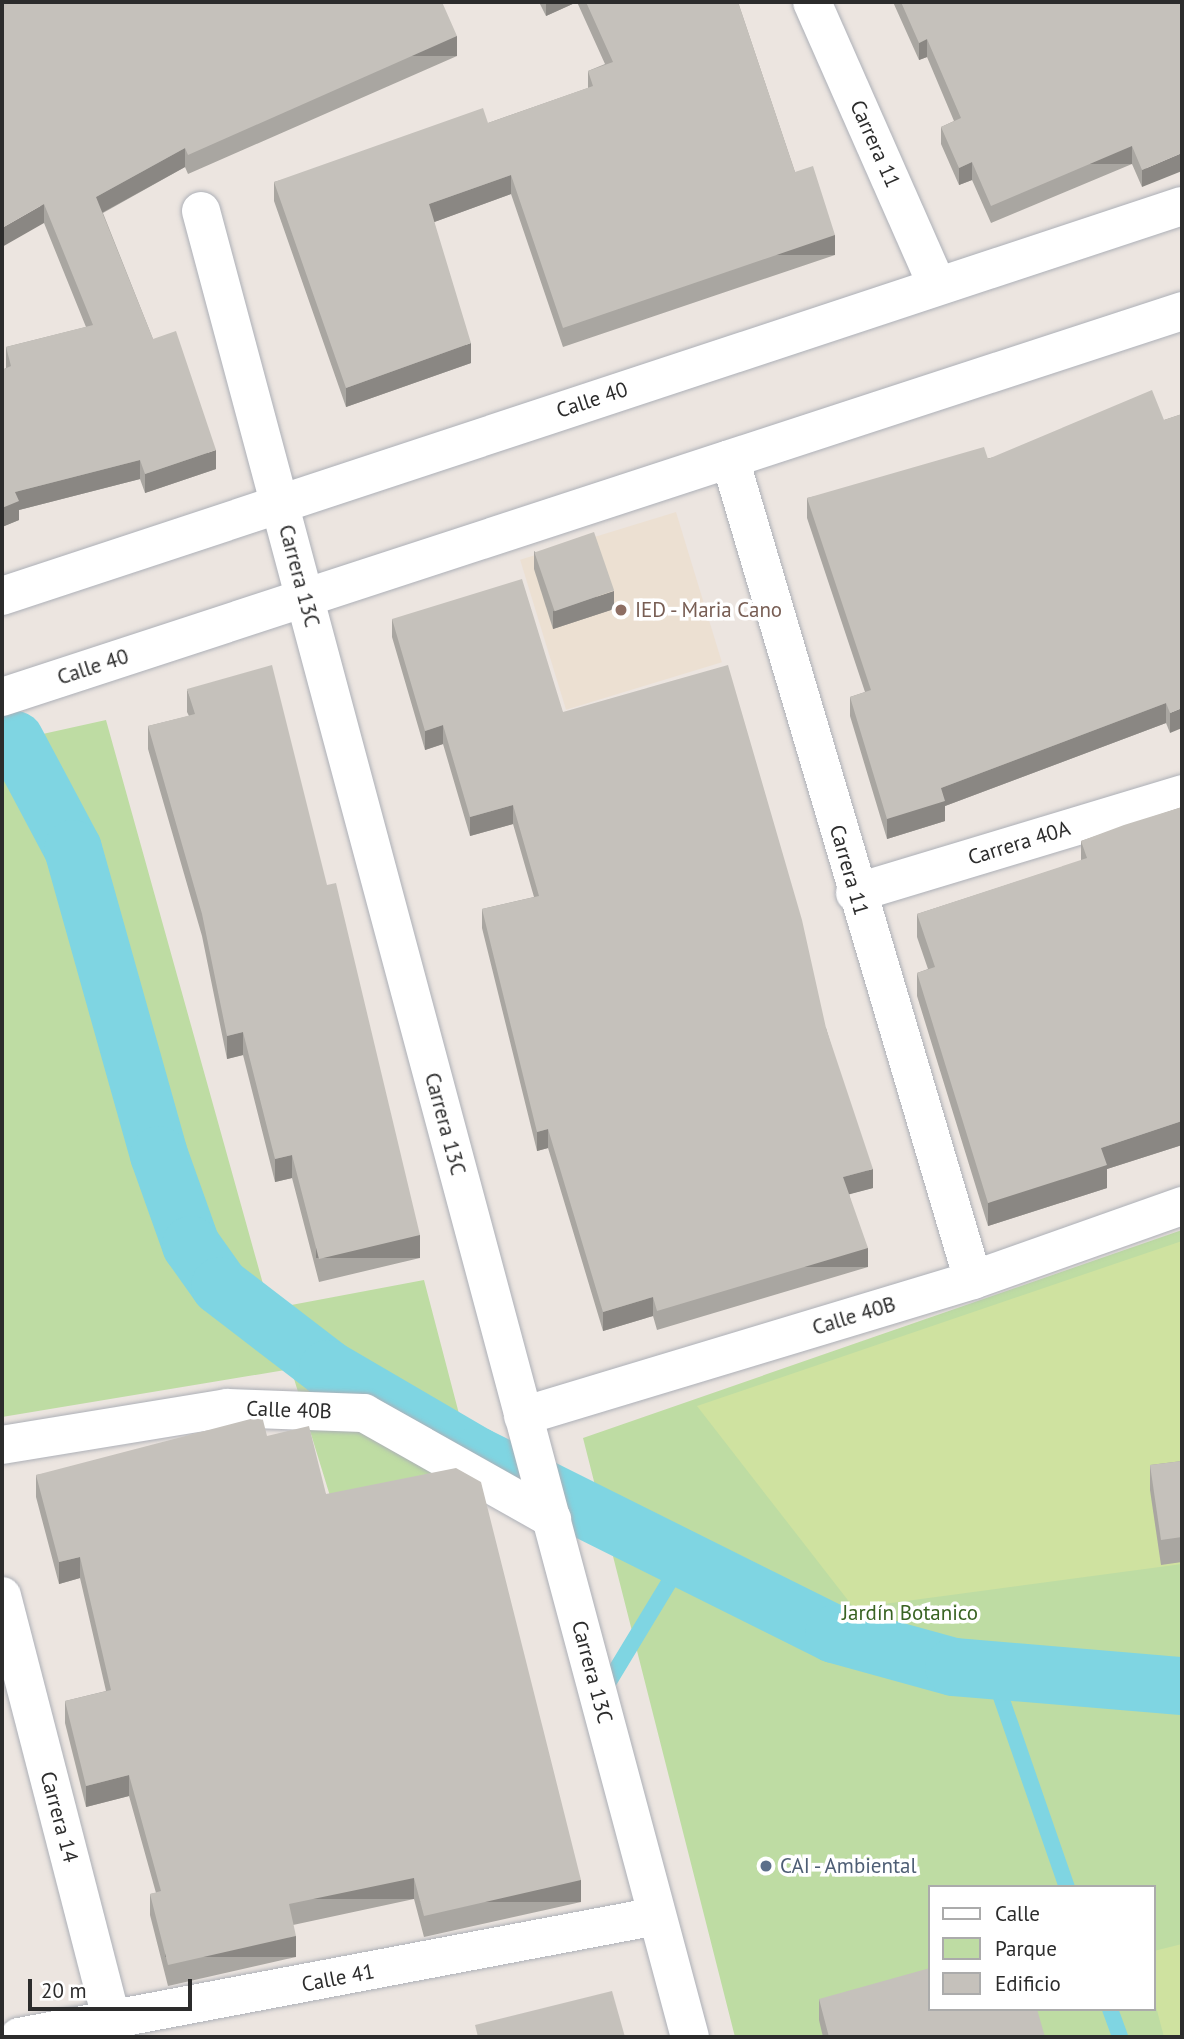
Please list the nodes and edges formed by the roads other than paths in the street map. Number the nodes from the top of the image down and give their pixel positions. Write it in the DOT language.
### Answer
graph roads {
  1 [pos="813,2"];
  2 [pos="1182,206"];
  3 [pos="201,211"];
  4 [pos="937,285"];
  5 [pos="1182,311"];
  6 [pos="730,459"];
  7 [pos="279,503"];
  8 [pos="2,596"];
  9 [pos="305,599"];
  10 [pos="2,697"];
  11 [pos="1182,794"];
  12 [pos="855,892"];
  13 [pos="1182,1206"];
  14 [pos="973,1280"];
  15 [pos="527,1431"];
  16 [pos="2,1445"];
  17 [pos="550,1512"];
  18 [pos="2,1596"];
  19 [pos="657,1916"];
  20 [pos="114,2029"];
  21 [pos="19,2037"];
  22 [pos="690,2037"];
  1 -- 4 [label="street, Carrera 11"];
  2 -- 4 [label="street, Calle 40"];
  3 -- 7 [label="street, Carrera 13C"];
  4 -- 7 [label="street, Calle 40"];
  5 -- 6 [label="street, Calle 40"];
  6 -- 9 [label="street, Calle 40"];
  6 -- 12 [label="street, Carrera 11"];
  7 -- 8 [label="street, Calle 40"];
  7 -- 9 [label="street, Carrera 13C"];
  9 -- 10 [label="street, Calle 40"];
  9 -- 15 [label="street, Carrera 13C"];
  11 -- 12 [label="street, Carrera 40A"];
  12 -- 14 [label="street, Carrera 11"];
  13 -- 14 [label="street, Calle 40B"];
  14 -- 15 [label="street, Calle 40B"];
  15 -- 17 [label="street, Carrera 13C"];
  16 -- 17 [label="street, Calle 40B"];
  17 -- 19 [label="street, Carrera 13C"];
  18 -- 20 [label="street, Carrera 14"];
  19 -- 20 [label="street, Calle 41"];
  19 -- 22 [label="street, Carrera 13C"];
  20 -- 21 [label="street, Calle 41"];
}
